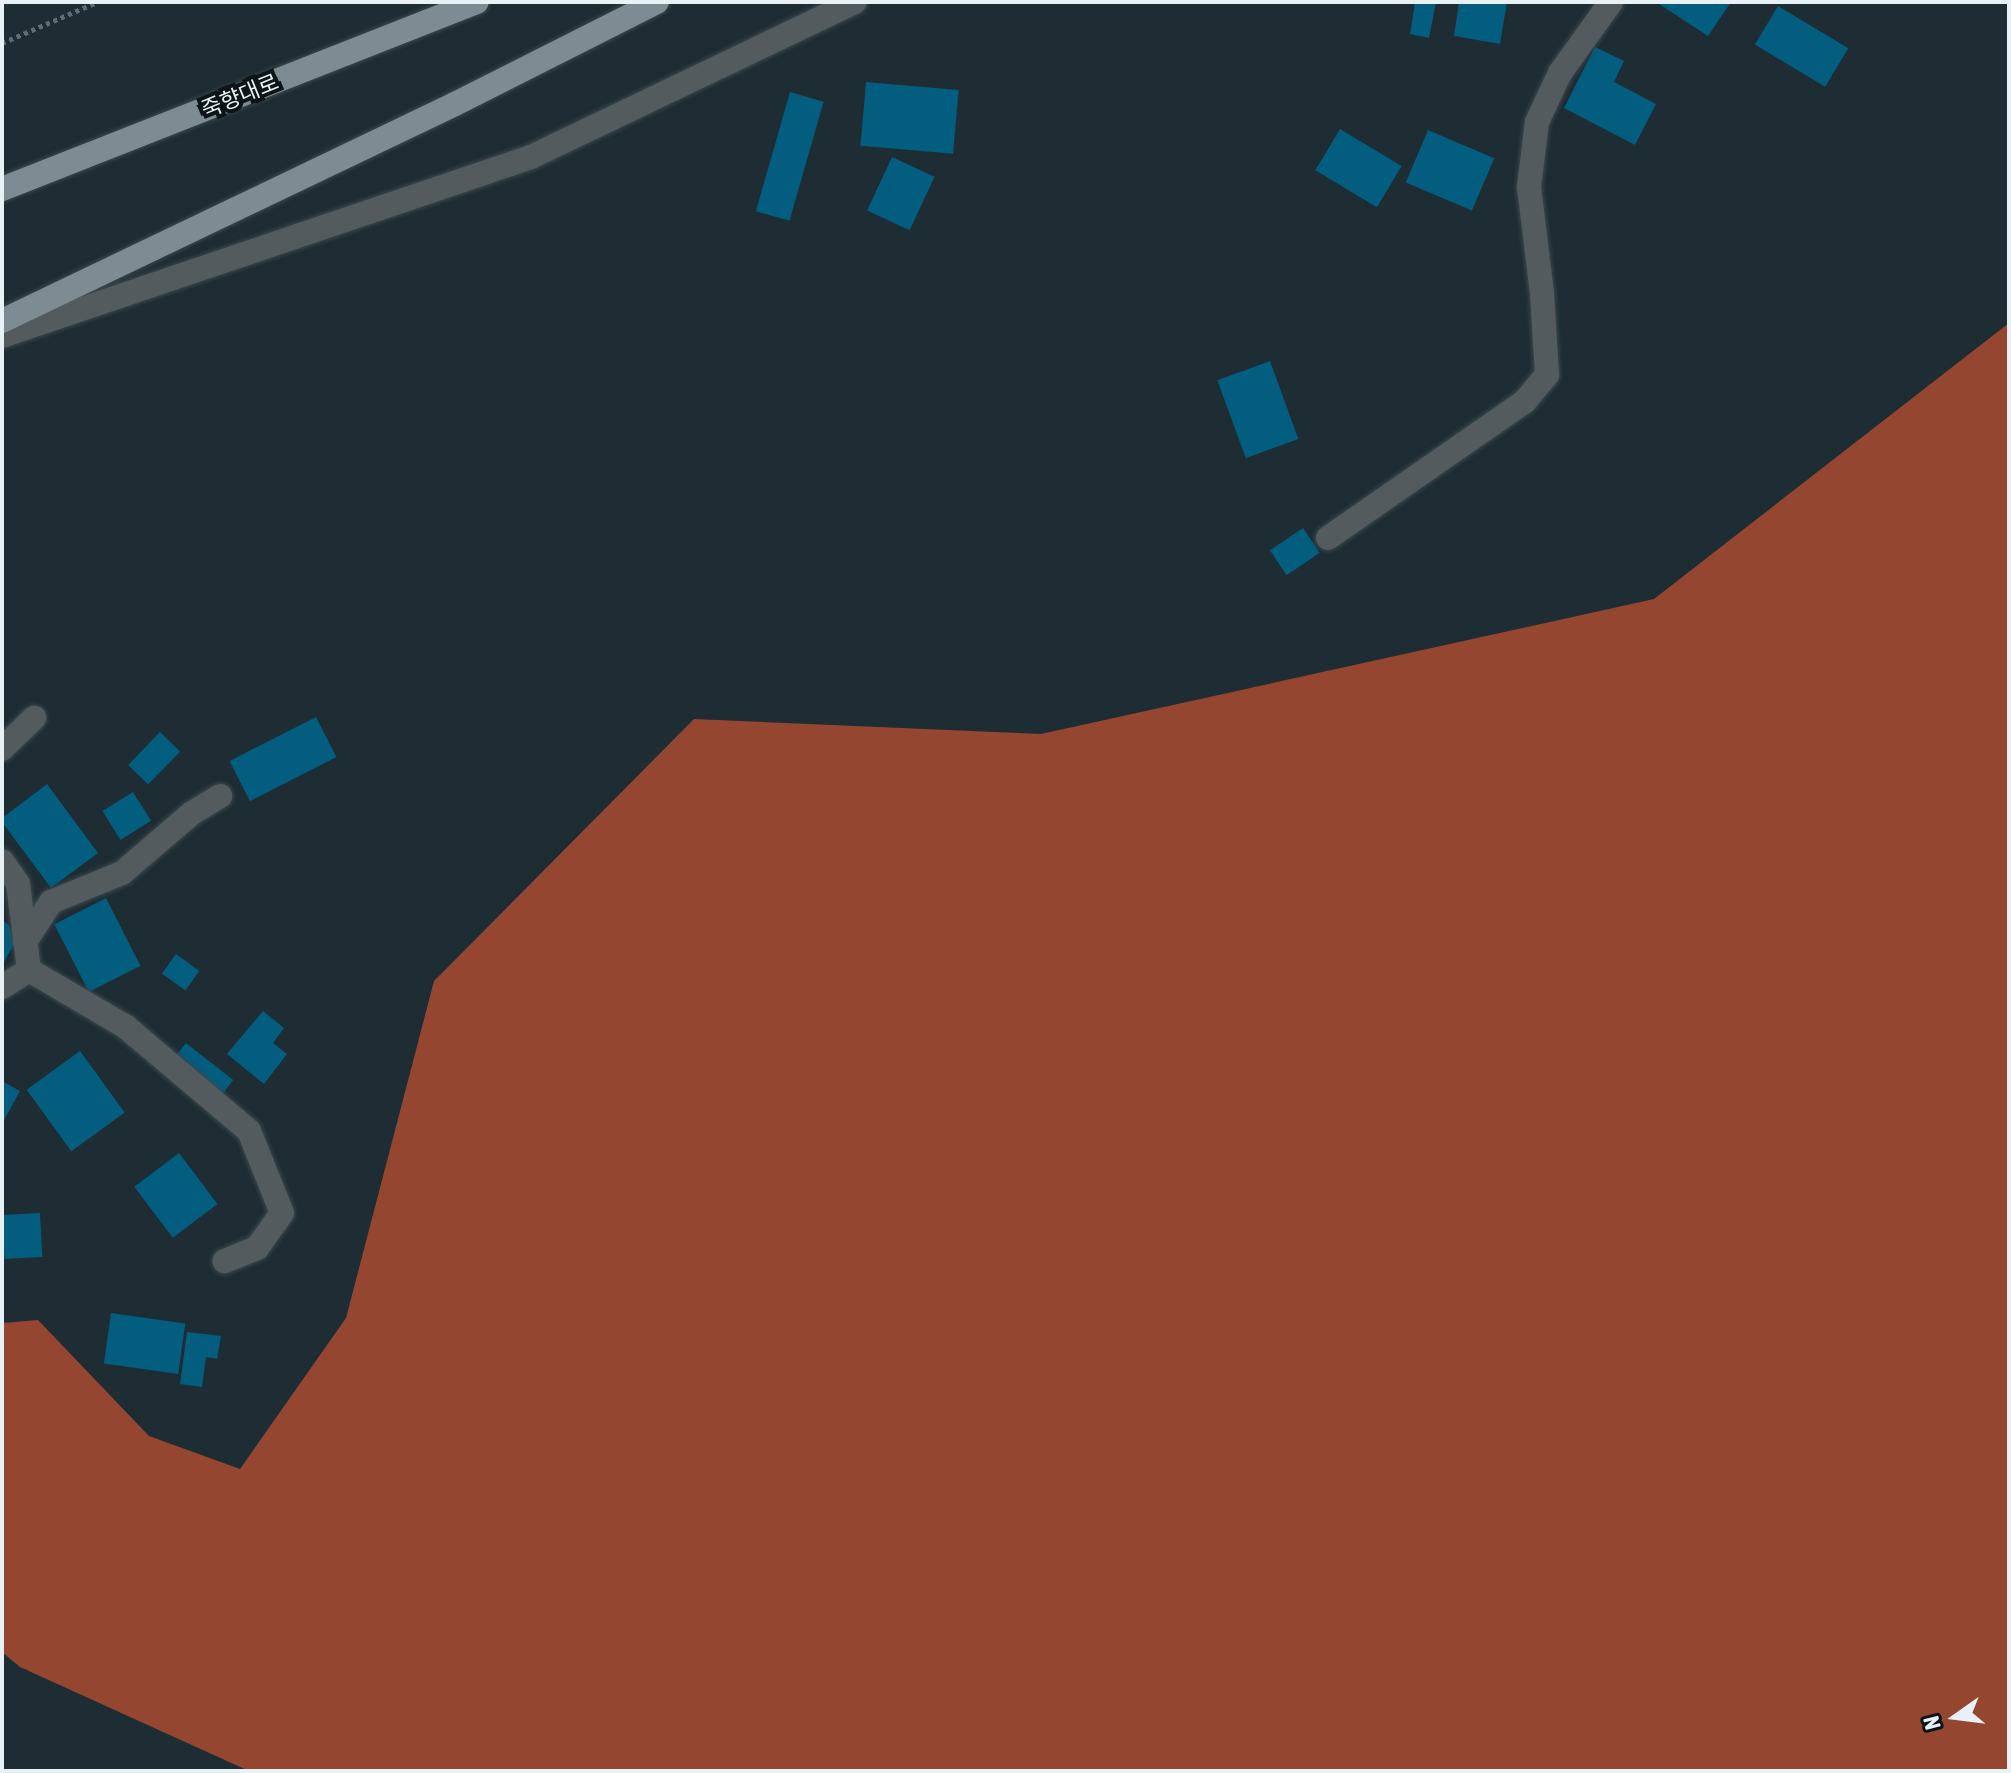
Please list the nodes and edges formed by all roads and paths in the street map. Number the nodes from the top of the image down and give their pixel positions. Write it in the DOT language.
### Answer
graph roads {
  1 [pos="97,2"];
  2 [pos="477,2"];
  3 [pos="657,2"];
  4 [pos="855,2"];
  5 [pos="1611,2"];
  6 [pos="2,43"];
  7 [pos="2,189"];
  8 [pos="2,321"];
  9 [pos="2,336"];
  10 [pos="1328,538"];
  11 [pos="34,718"];
  12 [pos="2,749"];
  13 [pos="220,796"];
  14 [pos="2,861"];
  15 [pos="25,942"];
  16 [pos="29,970"];
  17 [pos="2,987"];
  18 [pos="225,1261"];
  1 -- 6 [label="path"];
  2 -- 7 [label="main road, 죽향대로"];
  3 -- 8 [label="main road"];
  4 -- 9 [label="street"];
  5 -- 10 [label="street"];
  11 -- 12 [label="street"];
  13 -- 15 [label="street"];
  14 -- 15 [label="street"];
  15 -- 16 [label="street"];
  16 -- 17 [label="street"];
  16 -- 18 [label="street"];
}
